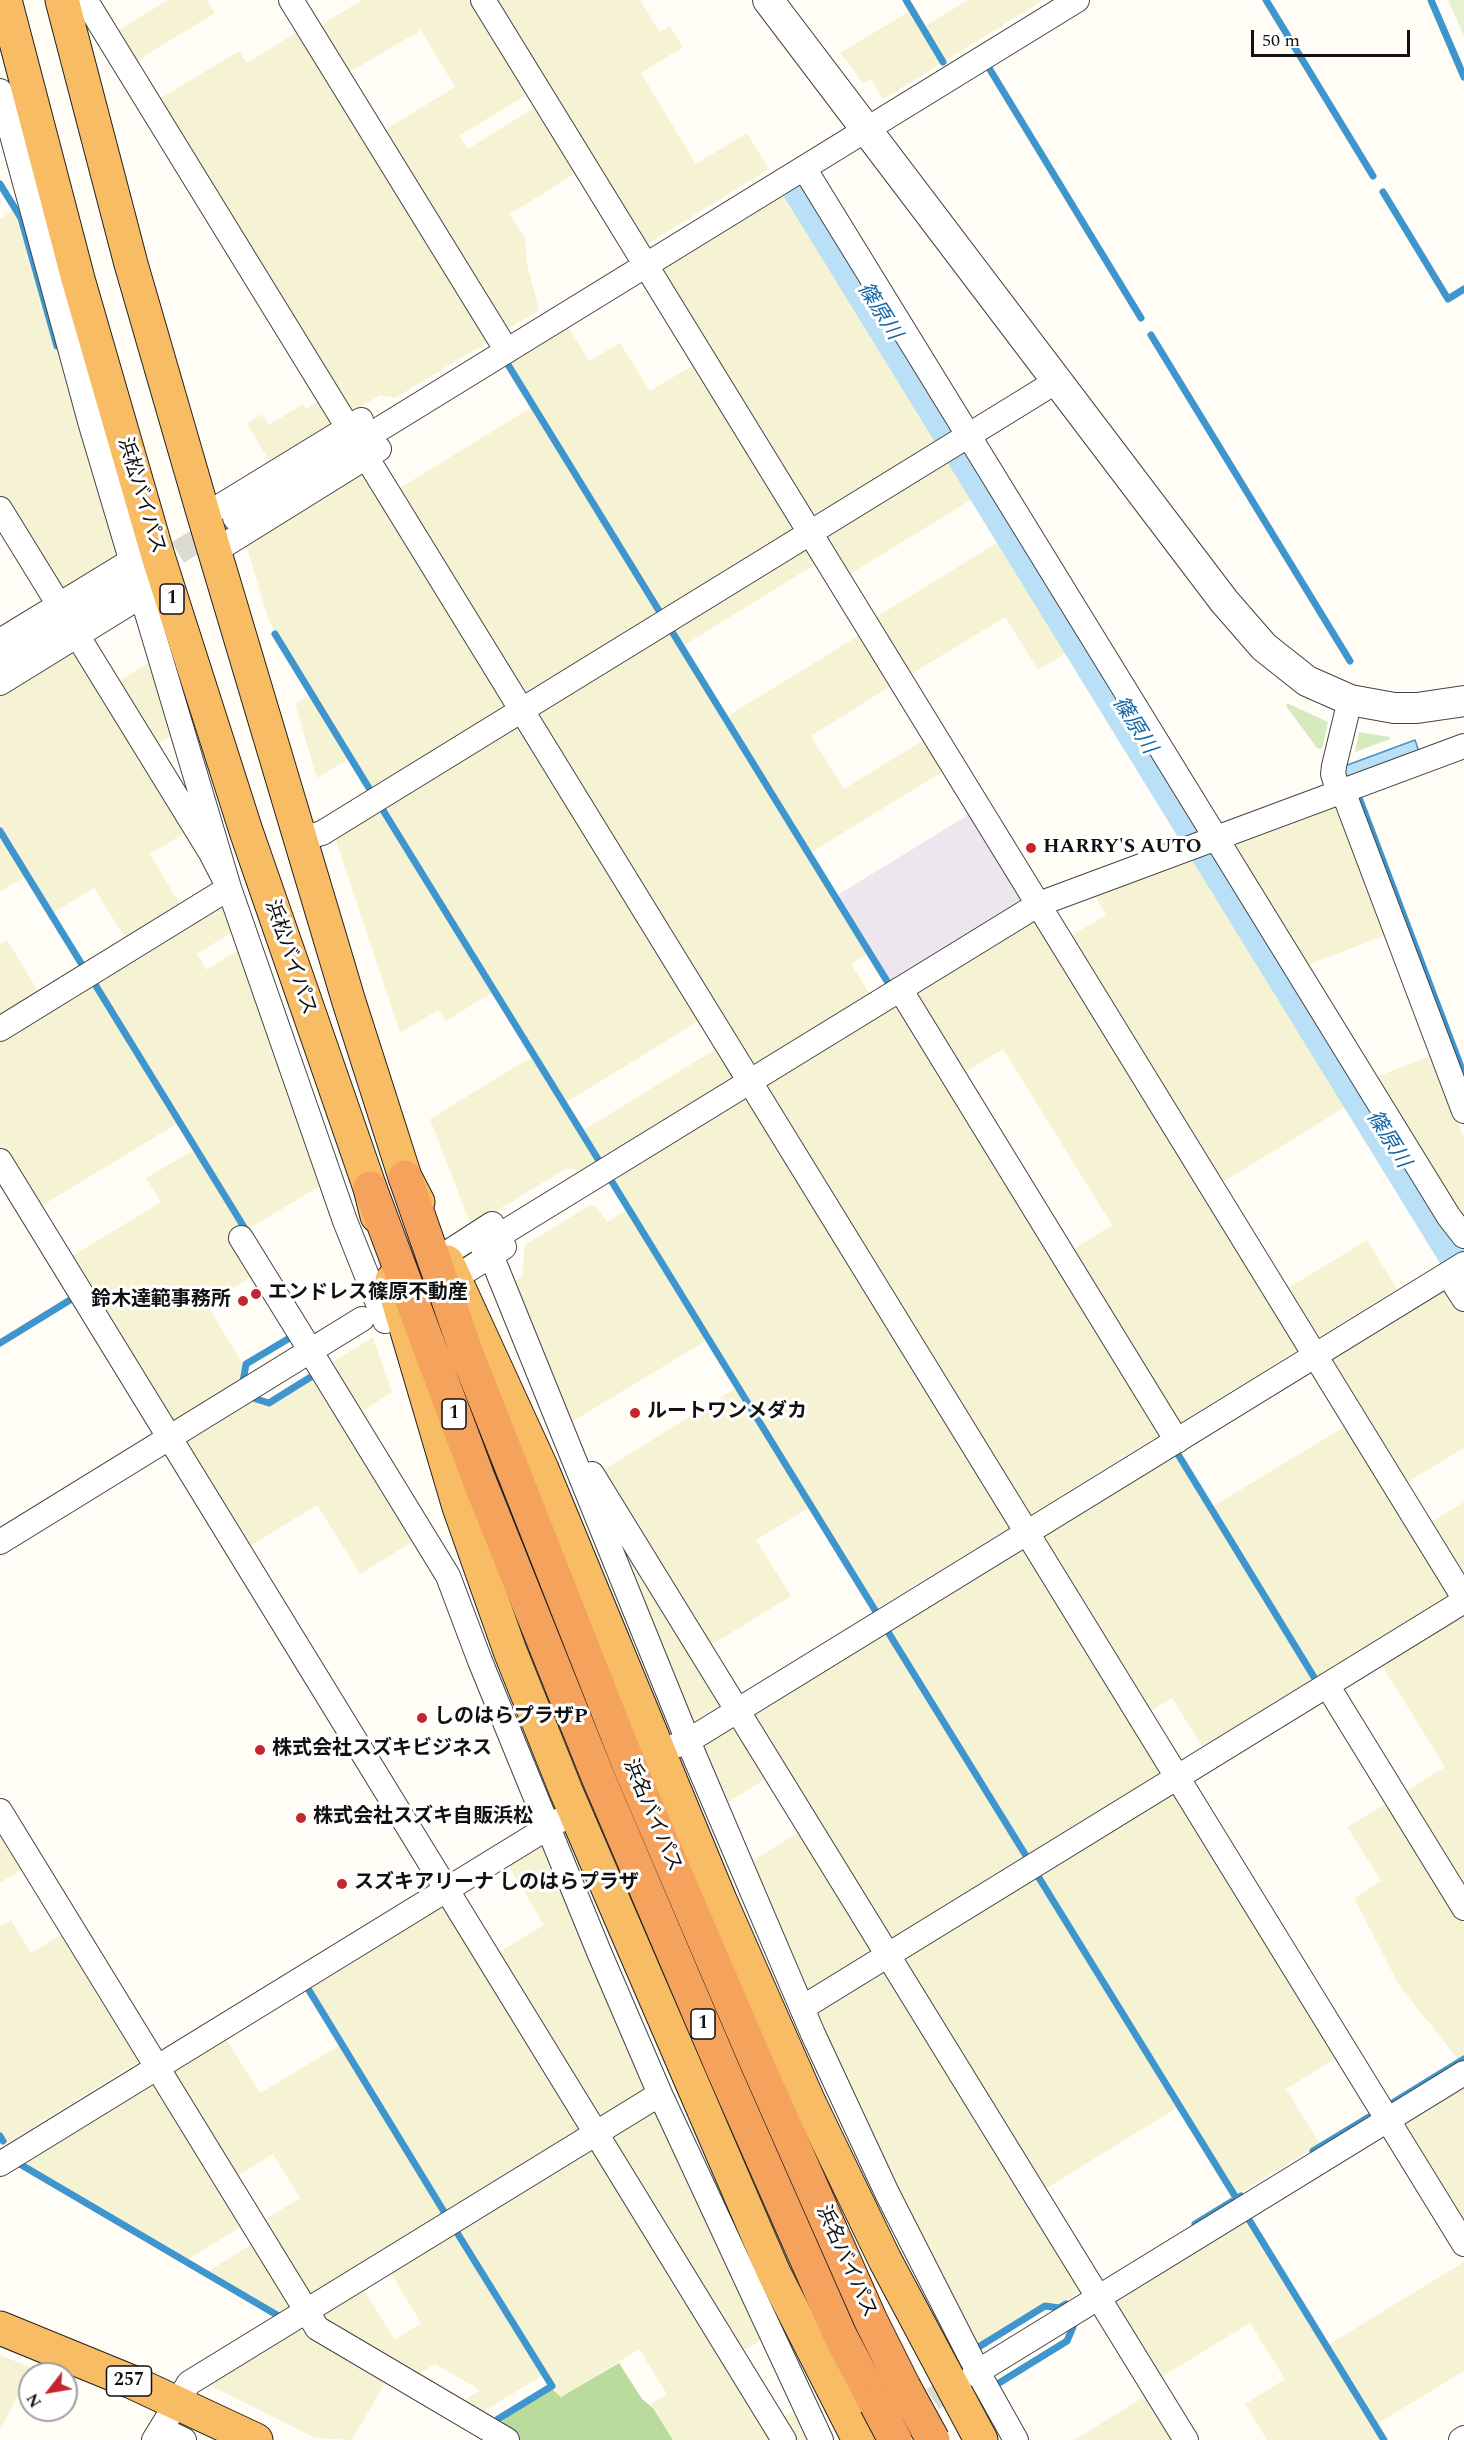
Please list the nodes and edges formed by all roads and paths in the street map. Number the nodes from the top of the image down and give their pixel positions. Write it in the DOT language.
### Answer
graph roads {
  1 [pos="5,0"];
  2 [pos="28,0"];
  3 [pos="291,0"];
  4 [pos="483,0"];
  5 [pos="768,0"];
  6 [pos="1077,0"];
  7 [pos="75,2"];
  8 [pos="9,55"];
  9 [pos="0,91"];
  10 [pos="866,130"];
  11 [pos="804,168"];
  12 [pos="646,265"];
  13 [pos="78,279"];
  14 [pos="507,351"];
  15 [pos="1057,381"];
  16 [pos="402,415"];
  17 [pos="962,440"];
  18 [pos="357,443"];
  19 [pos="0,509"];
  20 [pos="220,517"];
  21 [pos="811,533"];
  22 [pos="215,551"];
  23 [pos="145,573"];
  24 [pos="59,605"];
  25 [pos="77,635"];
  26 [pos="0,641"];
  27 [pos="0,662"];
  28 [pos="0,683"];
  29 [pos="1350,700"];
  30 [pos="1464,701"];
  31 [pos="521,711"];
  32 [pos="1464,746"];
  33 [pos="1341,792"];
  34 [pos="301,839"];
  35 [pos="1208,841"];
  36 [pos="229,888"];
  37 [pos="1039,904"];
  38 [pos="900,989"];
  39 [pos="0,1029"];
  40 [pos="749,1082"];
  41 [pos="1464,1111"];
  42 [pos="0,1161"];
  43 [pos="405,1177"];
  44 [pos="587,1181"];
  45 [pos="370,1188"];
  46 [pos="1464,1236"];
  47 [pos="241,1238"];
  48 [pos="486,1251"];
  49 [pos="449,1266"];
  50 [pos="1455,1270"];
  51 [pos="1464,1299"];
  52 [pos="383,1307"];
  53 [pos="304,1340"];
  54 [pos="1316,1355"];
  55 [pos="317,1362"];
  56 [pos="250,1389"];
  57 [pos="170,1437"];
  58 [pos="1177,1441"];
  59 [pos="581,1478"];
  60 [pos="1027,1533"];
  61 [pos="0,1542"];
  62 [pos="1464,1599"];
  63 [pos="1327,1685"];
  64 [pos="738,1711"];
  65 [pos="673,1747"];
  66 [pos="1177,1777"];
  67 [pos="0,1811"];
  68 [pos="561,1821"];
  69 [pos="447,1889"];
  70 [pos="1464,1908"];
  71 [pos="888,1955"];
  72 [pos="802,2008"];
  73 [pos="157,2067"];
  74 [pos="1464,2073"];
  75 [pos="660,2094"];
  76 [pos="1388,2120"];
  77 [pos="596,2133"];
  78 [pos="0,2164"];
  79 [pos="1464,2244"];
  80 [pos="1098,2297"];
  81 [pos="307,2311"];
  82 [pos="0,2328"];
  83 [pos="967,2378"];
  84 [pos="164,2424"];
  85 [pos="852,2437"];
  86 [pos="184,2440"];
  87 [pos="256,2440"];
  88 [pos="507,2440"];
  89 [pos="784,2440"];
  90 [pos="821,2440"];
  91 [pos="895,2440"];
  92 [pos="933,2440"];
  93 [pos="981,2440"];
  94 [pos="1016,2440"];
  95 [pos="1186,2440"];
  1 -- 8 [label="highway, 浜松バイパス / 1"];
  2 -- 13 [label="highway"];
  3 -- 14 [label="street"];
  4 -- 12 [label="street"];
  5 -- 10 [label="street"];
  6 -- 10 [label="street"];
  7 -- 18 [label="street"];
  7 -- 20 [label="highway, 1"];
  8 -- 13 [label="highway, 浜松バイパス / 1"];
  9 -- 23 [label="street"];
  10 -- 11 [label="street"];
  10 -- 15 [label="street"];
  11 -- 12 [label="street"];
  11 -- 17 [label="street"];
  12 -- 14 [label="street"];
  12 -- 21 [label="street"];
  13 -- 23 [label="highway, 浜松バイパス / 1"];
  14 -- 16 [label="street"];
  15 -- 17 [label="street"];
  15 -- 29 [label="street"];
  16 -- 18 [label="street"];
  16 -- 18 [label="street"];
  17 -- 21 [label="street"];
  17 -- 35 [label="street"];
  18 -- 20 [label="street"];
  18 -- 22 [label="street"];
  18 -- 31 [label="street"];
  19 -- 24 [label="street"];
  20 -- 22 [label="highway, 1"];
  21 -- 31 [label="street"];
  21 -- 37 [label="street"];
  22 -- 34 [label="highway, 1"];
  23 -- 24 [label="street"];
  23 -- 25 [label="street"];
  23 -- 27 [label="street"];
  23 -- 36 [label="street"];
  23 -- 45 [label="highway, 浜松バイパス / 1"];
  24 -- 26 [label="street"];
  25 -- 28 [label="street"];
  25 -- 36 [label="street"];
  29 -- 30 [label="street"];
  29 -- 33 [label="street"];
  31 -- 34 [label="street"];
  31 -- 40 [label="street"];
  32 -- 33 [label="street"];
  33 -- 35 [label="street"];
  33 -- 41 [label="street"];
  34 -- 43 [label="highway, 1"];
  35 -- 37 [label="street"];
  35 -- 46 [label="street"];
  36 -- 39 [label="street"];
  36 -- 52 [label="street"];
  37 -- 38 [label="street"];
  37 -- 54 [label="street"];
  38 -- 40 [label="street"];
  38 -- 58 [label="street"];
  40 -- 44 [label="street"];
  40 -- 60 [label="street"];
  42 -- 57 [label="street"];
  43 -- 49 [label="highway"];
  43 -- 92 [label="highway, 浜名バイパス / 1, bridge"];
  44 -- 48 [label="street"];
  44 -- 49 [label="street"];
  45 -- 52 [label="highway, 浜松バイパス"];
  45 -- 91 [label="highway, 浜名バイパス / 1, bridge"];
  47 -- 53 [label="street"];
  48 -- 49 [label="street"];
  48 -- 59 [label="street"];
  49 -- 65 [label="highway"];
  50 -- 51 [label="street"];
  50 -- 54 [label="street"];
  52 -- 53 [label="street"];
  52 -- 55 [label="street"];
  52 -- 56 [label="street"];
  52 -- 68 [label="highway, 浜松バイパス"];
  53 -- 56 [label="street"];
  54 -- 58 [label="street"];
  54 -- 62 [label="street"];
  55 -- 56 [label="street"];
  55 -- 68 [label="street"];
  56 -- 57 [label="street"];
  57 -- 61 [label="street"];
  57 -- 69 [label="street"];
  58 -- 60 [label="street"];
  59 -- 64 [label="street"];
  59 -- 65 [label="street"];
  60 -- 64 [label="street"];
  60 -- 66 [label="street"];
  62 -- 63 [label="street"];
  63 -- 66 [label="street"];
  63 -- 70 [label="street"];
  64 -- 65 [label="street"];
  64 -- 71 [label="street"];
  65 -- 72 [label="street"];
  65 -- 83 [label="highway"];
  66 -- 71 [label="street"];
  66 -- 76 [label="street"];
  67 -- 73 [label="street"];
  68 -- 69 [label="street"];
  68 -- 75 [label="street"];
  68 -- 85 [label="highway, 浜松バイパス"];
  69 -- 73 [label="street"];
  69 -- 77 [label="street"];
  71 -- 72 [label="street"];
  71 -- 80 [label="street"];
  72 -- 83 [label="street"];
  73 -- 78 [label="street"];
  73 -- 81 [label="street"];
  74 -- 76 [label="street"];
  75 -- 77 [label="street"];
  75 -- 90 [label="street"];
  76 -- 79 [label="street"];
  76 -- 80 [label="street"];
  77 -- 81 [label="street"];
  77 -- 89 [label="street"];
  80 -- 83 [label="street"];
  80 -- 95 [label="street"];
  81 -- 84 [label="street"];
  81 -- 88 [label="street"];
  82 -- 84 [label="highway, 257"];
  83 -- 93 [label="highway"];
  83 -- 94 [label="street"];
  84 -- 86 [label="street"];
  84 -- 87 [label="highway, 257"];
}
